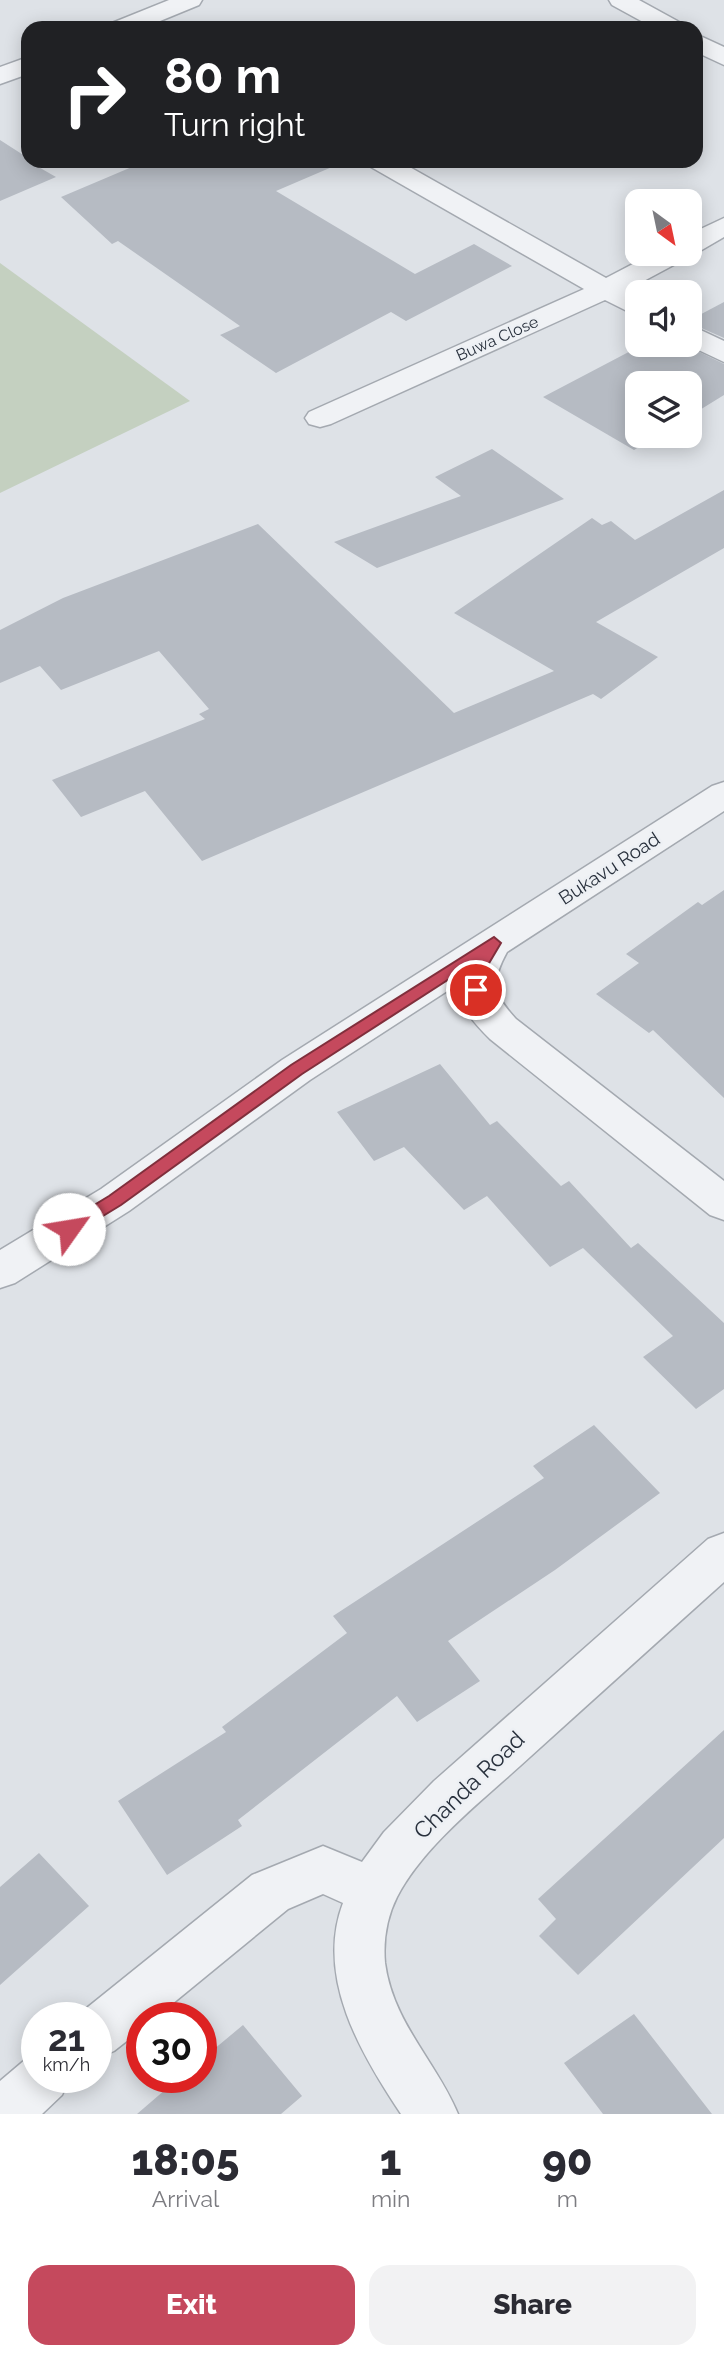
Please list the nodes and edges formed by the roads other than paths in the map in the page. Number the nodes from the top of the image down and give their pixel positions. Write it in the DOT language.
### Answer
graph roads {
  1 [pos="190,0"];
  2 [pos="621,0"];
  3 [pos="146,21"];
  4 [pos="659,21"];
  5 [pos="724,32"];
  6 [pos="703,37"];
  7 [pos="703,44"];
  8 [pos="724,57"];
  9 [pos="21,68"];
  10 [pos="0,76"];
  11 [pos="392,168"];
  12 [pos="724,226"];
  13 [pos="702,238"];
  14 [pos="650,266"];
  15 [pos="605,290"];
  16 [pos="625,301"];
  17 [pos="702,340"];
  18 [pos="724,352"];
  19 [pos="320,418"];
  20 [pos="724,794"];
  21 [pos="494,943"];
  22 [pos="724,1203"];
  23 [pos="0,1271"];
  24 [pos="724,1553"];
  25 [pos="374,1892"];
  26 [pos="112,2020"];
  27 [pos="26,2093"];
  28 [pos="2,2114"];
  29 [pos="432,2114"];
  1 -- 3 [label="street"];
  2 -- 4 [label="street"];
  5 -- 6 [label="street"];
  7 -- 8 [label="street"];
  9 -- 10 [label="street"];
  11 -- 15 [label="street"];
  12 -- 13 [label="street"];
  14 -- 15 [label="street, Buwa Close"];
  15 -- 16 [label="street"];
  15 -- 19 [label="street, Buwa Close"];
  17 -- 18 [label="street"];
  20 -- 21 [label="street, Bukavu Road"];
  21 -- 22 [label="street"];
  21 -- 23 [label="street, Bukavu Road"];
  24 -- 25 [label="street, Chanda Road"];
  25 -- 26 [label="street"];
  25 -- 29 [label="street, Chanda Road"];
  27 -- 28 [label="street"];
}
